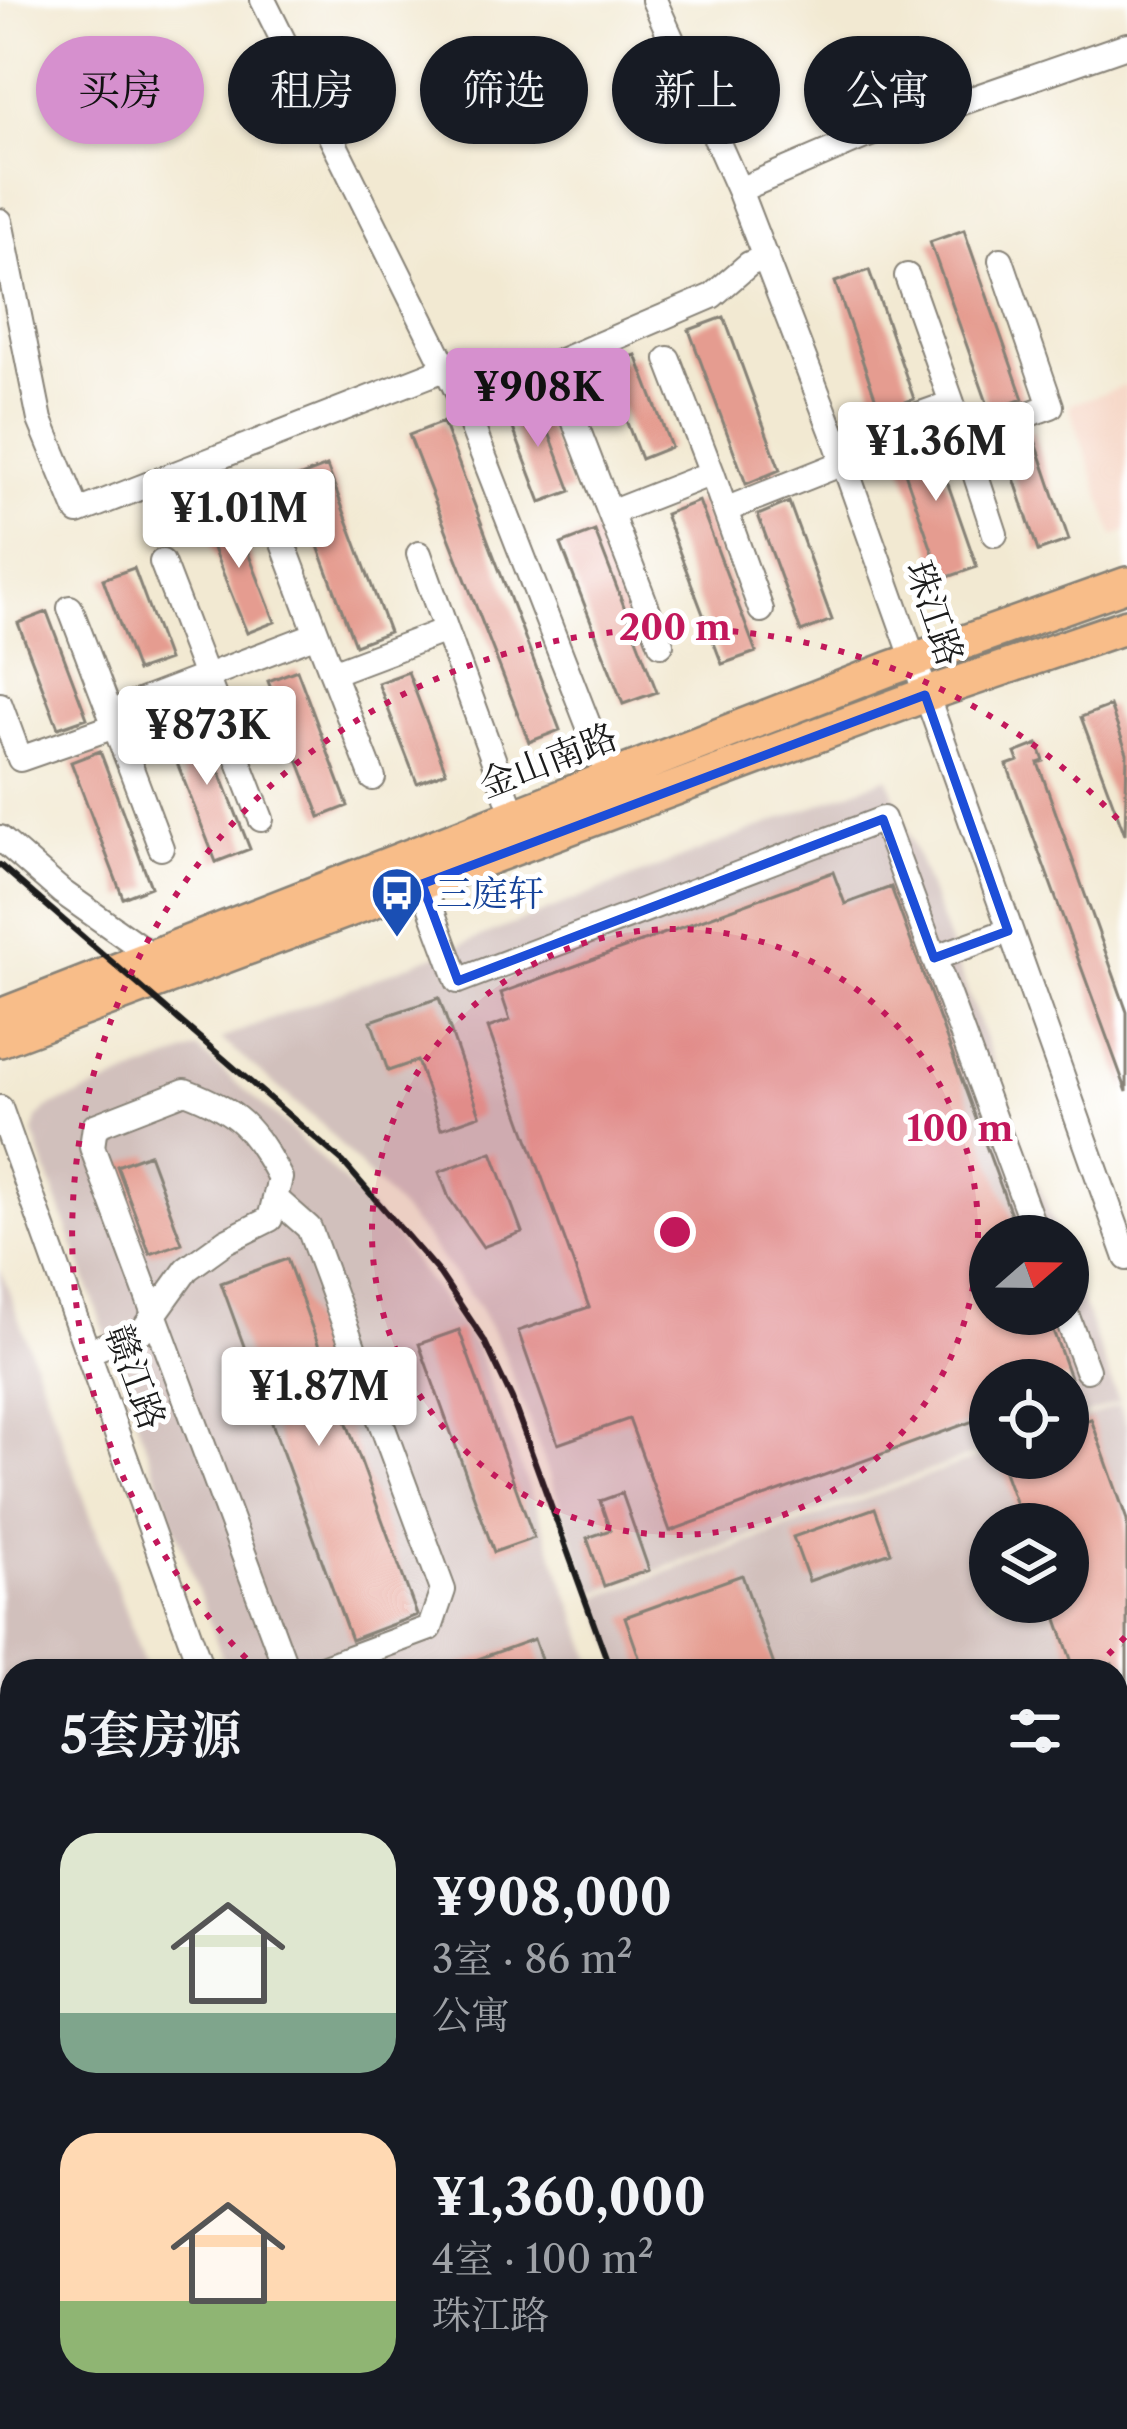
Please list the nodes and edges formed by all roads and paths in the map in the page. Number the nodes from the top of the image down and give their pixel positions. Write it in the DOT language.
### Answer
graph roads {
  1 [pos="263,0"];
  2 [pos="654,0"];
  3 [pos="1127,45"];
  4 [pos="739,190"];
  5 [pos="0,221"];
  6 [pos="766,256"];
  7 [pos="1001,260"];
  8 [pos="908,276"];
  9 [pos="668,359"];
  10 [pos="447,368"];
  11 [pos="567,402"];
  12 [pos="463,403"];
  13 [pos="952,403"];
  14 [pos="963,438"];
  15 [pos="840,453"];
  16 [pos="712,473"];
  17 [pos="725,510"];
  18 [pos="610,513"];
  19 [pos="272,514"];
  20 [pos="995,534"];
  21 [pos="419,554"];
  22 [pos="162,562"];
  23 [pos="1127,584"];
  24 [pos="70,608"];
  25 [pos="761,610"];
  26 [pos="1127,626"];
  27 [pos="446,629"];
  28 [pos="317,634"];
  29 [pos="661,644"];
  30 [pos="913,661"];
  31 [pos="332,673"];
  32 [pos="206,677"];
  33 [pos="925,694"];
  34 [pos="0,705"];
  35 [pos="113,720"];
  36 [pos="373,778"];
  37 [pos="609,778"];
  38 [pos="514,816"];
  39 [pos="261,819"];
  40 [pos="0,838"];
  41 [pos="161,848"];
  42 [pos="422,884"];
  43 [pos="1008,931"];
  44 [pos="154,957"];
  45 [pos="934,958"];
  46 [pos="0,1016"];
  47 [pos="0,1040"];
  48 [pos="0,1108"];
  49 [pos="275,1198"];
  50 [pos="1029,1215"];
  51 [pos="1127,1258"];
  52 [pos="156,1312"];
  53 [pos="88,1352"];
  54 [pos="198,1659"];
  55 [pos="283,1659"];
  56 [pos="346,1659"];
  1 -- 10 [label="street"];
  2 -- 4 [label="street, 珠江路"];
  3 -- 4 [label="street"];
  4 -- 6 [label="street, 珠江路"];
  5 -- 10 [label="street"];
  6 -- 12 [label="street"];
  6 -- 15 [label="street, 珠江路"];
  7 -- 14 [label="street"];
  8 -- 13 [label="street"];
  9 -- 16 [label="street"];
  10 -- 12 [label="street"];
  11 -- 18 [label="street"];
  12 -- 37 [label="street"];
  13 -- 14 [label="street"];
  13 -- 15 [label="street"];
  14 -- 20 [label="street"];
  15 -- 17 [label="street"];
  15 -- 30 [label="street, 珠江路"];
  16 -- 17 [label="street"];
  16 -- 18 [label="street"];
  17 -- 25 [label="street"];
  18 -- 29 [label="street"];
  19 -- 28 [label="street"];
  21 -- 27 [label="street"];
  22 -- 32 [label="street"];
  23 -- 30 [label="main road, 金山南路"];
  24 -- 35 [label="street"];
  26 -- 33 [label="main road, 金山南路"];
  27 -- 31 [label="street"];
  27 -- 38 [label="street"];
  28 -- 31 [label="street"];
  28 -- 32 [label="street"];
  30 -- 33 [label="street, 珠江路"];
  30 -- 37 [label="main road, 金山南路"];
  31 -- 36 [label="street"];
  32 -- 35 [label="street"];
  32 -- 39 [label="street"];
  33 -- 42 [label="main road, 金山南路"];
  33 -- 43 [label="street, 珠江路"];
  34 -- 35 [label="street"];
  35 -- 41 [label="street"];
  37 -- 38 [label="main road, 金山南路"];
  38 -- 44 [label="main road, 金山南路"];
  40 -- 44 [label="street"];
  42 -- 45 [label="street"];
  42 -- 47 [label="main road, 金山南路"];
  43 -- 45 [label="street"];
  43 -- 51 [label="street, 珠江路"];
  44 -- 46 [label="main road, 金山南路"];
  45 -- 50 [label="street"];
  48 -- 53 [label="street, 赣江路"];
  49 -- 52 [label="street"];
  49 -- 52 [label="street"];
  49 -- 56 [label="street"];
  52 -- 53 [label="street"];
  52 -- 55 [label="street"];
  53 -- 54 [label="street, 赣江路"];
}
